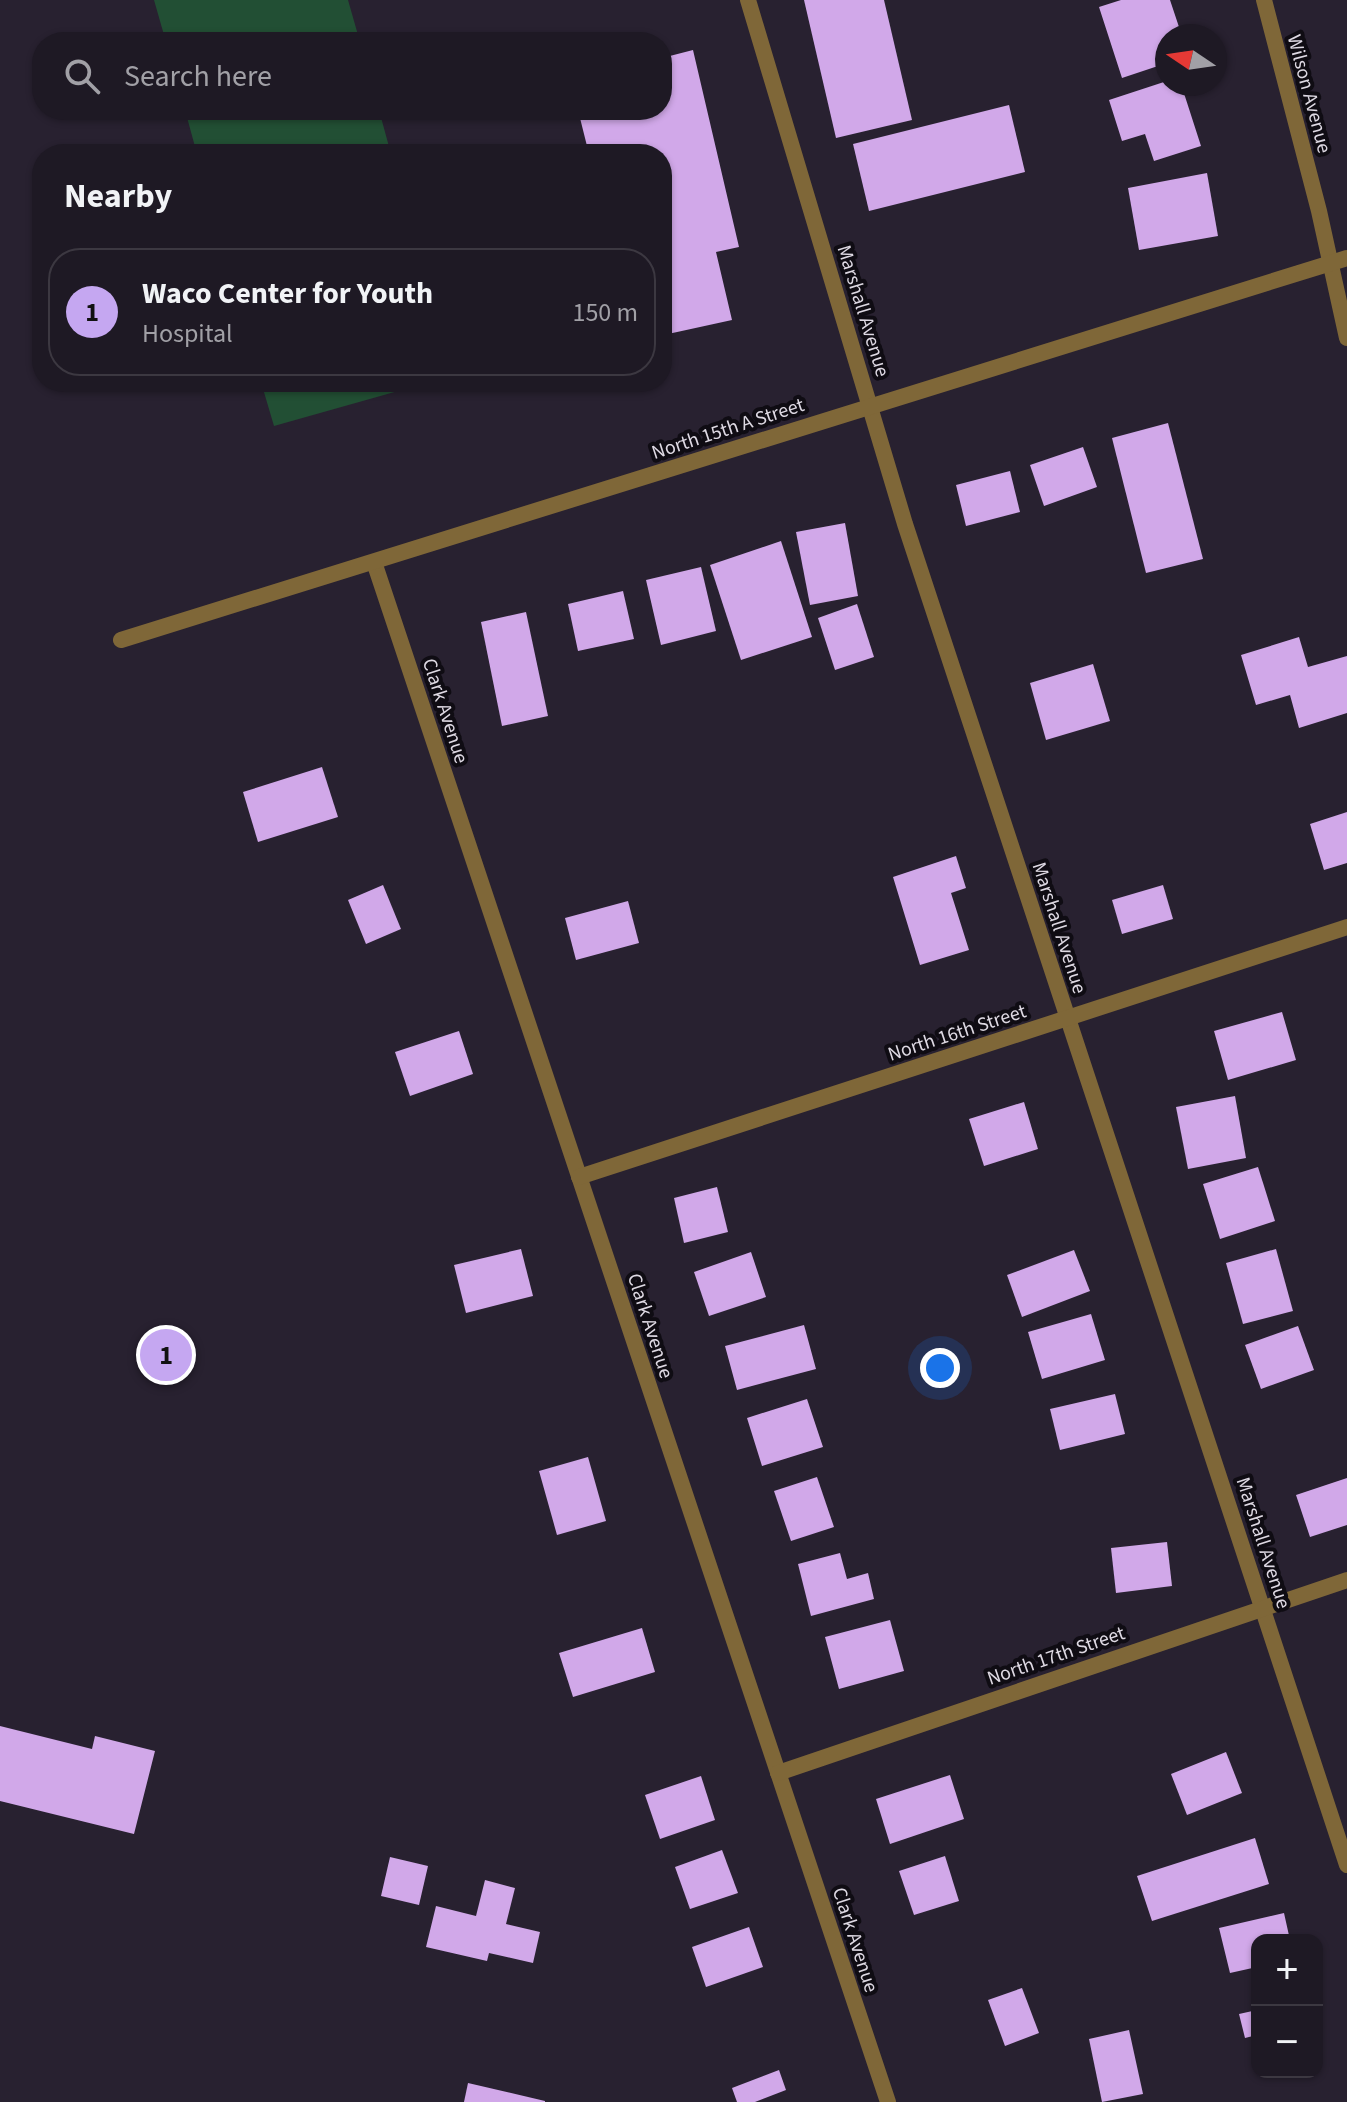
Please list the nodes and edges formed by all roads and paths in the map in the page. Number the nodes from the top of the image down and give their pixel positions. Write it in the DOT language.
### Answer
graph roads {
  1 [pos="748,0"];
  2 [pos="1264,0"];
  3 [pos="1339,261"];
  4 [pos="1347,338"];
  5 [pos="871,405"];
  6 [pos="374,562"];
  7 [pos="121,640"];
  8 [pos="1347,927"];
  9 [pos="1067,1018"];
  10 [pos="579,1177"];
  11 [pos="1347,1580"];
  12 [pos="1263,1607"];
  13 [pos="778,1773"];
  14 [pos="1347,1865"];
  15 [pos="888,2102"];
  1 -- 5 [label="street, Marshall Avenue"];
  2 -- 3 [label="street, Wilson Avenue"];
  3 -- 4 [label="street, Wilson Avenue"];
  3 -- 5 [label="street, North 15th A Street"];
  5 -- 6 [label="street, North 15th A Street"];
  5 -- 9 [label="street, Marshall Avenue"];
  6 -- 7 [label="street, North 15th A Street"];
  6 -- 10 [label="street, Clark Avenue"];
  8 -- 9 [label="street, North 16th Street"];
  9 -- 10 [label="street, North 16th Street"];
  9 -- 12 [label="street, Marshall Avenue"];
  10 -- 13 [label="street, Clark Avenue"];
  11 -- 12 [label="street, North 17th Street"];
  12 -- 13 [label="street, North 17th Street"];
  12 -- 14 [label="street, Marshall Avenue"];
  13 -- 15 [label="street, Clark Avenue"];
}
